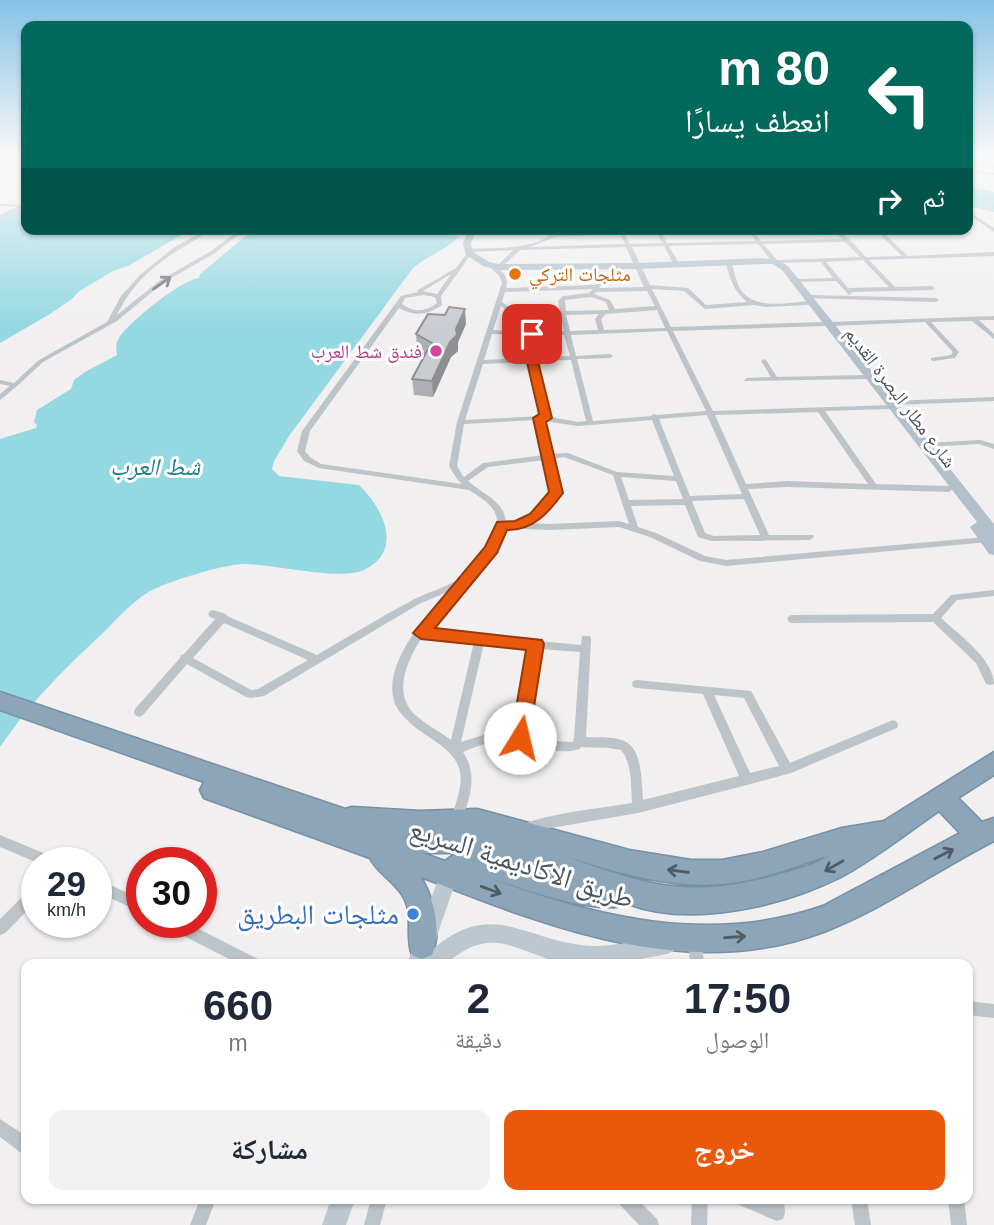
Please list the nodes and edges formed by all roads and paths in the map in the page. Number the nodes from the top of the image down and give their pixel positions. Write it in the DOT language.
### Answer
graph roads {
  1 [pos="973,215"];
  2 [pos="979,219"];
  3 [pos="994,219"];
  4 [pos="994,230"];
  5 [pos="199,235"];
  6 [pos="236,235"];
  7 [pos="471,235"];
  8 [pos="549,235"];
  9 [pos="622,235"];
  10 [pos="660,235"];
  11 [pos="753,235"];
  12 [pos="841,235"];
  13 [pos="883,235"];
  14 [pos="847,240"];
  15 [pos="758,243"];
  16 [pos="666,245"];
  17 [pos="628,247"];
  18 [pos="516,250"];
  19 [pos="469,251"];
  20 [pos="994,254"];
  21 [pos="906,257"];
  22 [pos="867,259"];
  23 [pos="823,261"];
  24 [pos="729,263"];
  25 [pos="778,264"];
  26 [pos="677,265"];
  27 [pos="495,266"];
  28 [pos="637,266"];
  29 [pos="458,267"];
  30 [pos="592,267"];
  31 [pos="839,279"];
  32 [pos="796,281"];
  33 [pos="647,288"];
  34 [pos="932,288"];
  35 [pos="894,289"];
  36 [pos="503,290"];
  37 [pos="847,290"];
  38 [pos="594,291"];
  39 [pos="413,293"];
  40 [pos="438,296"];
  41 [pos="808,300"];
  42 [pos="856,300"];
  43 [pos="936,300"];
  44 [pos="500,303"];
  45 [pos="754,303"];
  46 [pos="399,304"];
  47 [pos="658,308"];
  48 [pos="612,310"];
  49 [pos="604,312"];
  50 [pos="563,313"];
  51 [pos="973,318"];
  52 [pos="994,318"];
  53 [pos="926,320"];
  54 [pos="108,324"];
  55 [pos="827,324"];
  56 [pos="667,329"];
  57 [pos="603,331"];
  58 [pos="490,332"];
  59 [pos="526,332"];
  60 [pos="565,333"];
  61 [pos="994,337"];
  62 [pos="610,356"];
  63 [pos="574,358"];
  64 [pos="531,359"];
  65 [pos="933,359"];
  66 [pos="764,361"];
  67 [pos="480,362"];
  68 [pos="865,377"];
  69 [pos="775,379"];
  70 [pos="747,380"];
  71 [pos="0,382"];
  72 [pos="14,386"];
  73 [pos="0,398"];
  74 [pos="994,399"];
  75 [pos="891,405"];
  76 [pos="820,409"];
  77 [pos="710,413"];
  78 [pos="654,416"];
  79 [pos="542,418"];
  80 [pos="461,422"];
  81 [pos="590,422"];
  82 [pos="926,445"];
  83 [pos="994,447"];
  84 [pos="548,459"];
  85 [pos="616,474"];
  86 [pos="678,479"];
  87 [pos="463,481"];
  88 [pos="874,487"];
  89 [pos="474,488"];
  90 [pos="949,489"];
  91 [pos="746,492"];
  92 [pos="688,501"];
  93 [pos="626,503"];
  94 [pos="502,525"];
  95 [pos="517,526"];
  96 [pos="634,527"];
  97 [pos="810,537"];
  98 [pos="766,538"];
  99 [pos="991,542"];
  100 [pos="462,582"];
  101 [pos="994,593"];
  102 [pos="936,618"];
  103 [pos="792,619"];
  104 [pos="421,633"];
  105 [pos="480,639"];
  106 [pos="536,644"];
  107 [pos="185,658"];
  108 [pos="318,660"];
  109 [pos="990,681"];
  110 [pos="638,684"];
  111 [pos="706,690"];
  112 [pos="0,701"];
  113 [pos="139,712"];
  114 [pos="0,713"];
  115 [pos="893,726"];
  116 [pos="520,738"];
  117 [pos="579,742"];
  118 [pos="111,747"];
  119 [pos="454,750"];
  120 [pos="994,762"];
  121 [pos="787,769"];
  122 [pos="747,780"];
  123 [pos="940,796"];
  124 [pos="267,803"];
  125 [pos="638,807"];
  126 [pos="337,819"];
  127 [pos="457,819"];
  128 [pos="519,831"];
  129 [pos="888,831"];
  130 [pos="986,833"];
  131 [pos="355,840"];
  132 [pos="0,841"];
  133 [pos="21,850"];
  134 [pos="449,875"];
  135 [pos="635,894"];
  136 [pos="21,908"];
  137 [pos="0,928"];
  138 [pos="202,938"];
  139 [pos="694,948"];
  140 [pos="423,958"];
  141 [pos="242,959"];
  142 [pos="973,1009"];
  143 [pos="994,1011"];
  144 [pos="0,1127"];
  145 [pos="21,1142"];
  146 [pos="206,1204"];
  147 [pos="341,1204"];
  148 [pos="378,1204"];
  149 [pos="631,1204"];
  150 [pos="700,1204"];
  151 [pos="756,1204"];
  152 [pos="776,1204"];
  153 [pos="860,1204"];
  154 [pos="957,1204"];
  155 [pos="198,1225"];
  156 [pos="334,1225"];
  157 [pos="372,1225"];
  158 [pos="651,1225"];
  159 [pos="699,1225"];
  160 [pos="863,1225"];
  161 [pos="959,1225"];
  1 -- 2 [label="street"];
  2 -- 3 [label="street"];
  2 -- 4 [label="street"];
  5 -- 54 [label="street"];
  54 -- 6 [label="street, one-way"];
  7 -- 19 [label="main road"];
  8 -- 18 [label="street"];
  9 -- 17 [label="street"];
  10 -- 16 [label="street"];
  11 -- 15 [label="street"];
  12 -- 14 [label="street"];
  13 -- 21 [label="street"];
  14 -- 15 [label="street"];
  14 -- 22 [label="street"];
  15 -- 16 [label="street"];
  15 -- 25 [label="street"];
  16 -- 17 [label="street"];
  16 -- 26 [label="street"];
  17 -- 18 [label="street"];
  17 -- 28 [label="street"];
  18 -- 19 [label="street"];
  18 -- 27 [label="street"];
  19 -- 27 [label="main road"];
  19 -- 29 [label="street"];
  20 -- 21 [label="street"];
  21 -- 22 [label="street"];
  22 -- 23 [label="street"];
  22 -- 35 [label="street"];
  23 -- 25 [label="street"];
  23 -- 31 [label="street"];
  24 -- 25 [label="main road"];
  24 -- 26 [label="main road"];
  24 -- 45 [label="street"];
  25 -- 32 [label="main road, شارع مطار البصرة القديم"];
  25 -- 41 [label="main road, شارع مطار البصرة القديم"];
  26 -- 28 [label="main road"];
  27 -- 30 [label="main road"];
  27 -- 36 [label="street"];
  28 -- 30 [label="main road"];
  28 -- 33 [label="street"];
  29 -- 39 [label="street"];
  29 -- 40 [label="street"];
  30 -- 38 [label="street"];
  31 -- 32 [label="street"];
  31 -- 37 [label="street"];
  32 -- 41 [label="main road, شارع مطار البصرة القديم"];
  33 -- 38 [label="street"];
  33 -- 45 [label="street"];
  33 -- 47 [label="street"];
  34 -- 35 [label="street"];
  35 -- 37 [label="street"];
  36 -- 38 [label="street"];
  36 -- 44 [label="street"];
  37 -- 42 [label="street"];
  38 -- 48 [label="street"];
  38 -- 50 [label="street"];
  39 -- 40 [label="street"];
  39 -- 46 [label="street"];
  40 -- 46 [label="street"];
  41 -- 42 [label="street"];
  41 -- 45 [label="street"];
  41 -- 55 [label="main road, شارع مطار البصرة القديم"];
  42 -- 43 [label="street"];
  44 -- 58 [label="street"];
  44 -- 59 [label="street"];
  46 -- 89 [label="street"];
  47 -- 48 [label="street"];
  47 -- 56 [label="street"];
  48 -- 49 [label="street"];
  49 -- 50 [label="street"];
  49 -- 57 [label="street"];
  50 -- 60 [label="street"];
  51 -- 52 [label="street"];
  51 -- 53 [label="street"];
  51 -- 61 [label="street"];
  53 -- 55 [label="street"];
  53 -- 65 [label="street"];
  54 -- 72 [label="street"];
  55 -- 56 [label="street"];
  55 -- 68 [label="main road, شارع مطار البصرة القديم"];
  55 -- 75 [label="main road, شارع مطار البصرة القديم"];
  56 -- 57 [label="street"];
  56 -- 77 [label="street"];
  57 -- 60 [label="street"];
  58 -- 59 [label="street"];
  58 -- 67 [label="street"];
  59 -- 60 [label="street"];
  59 -- 64 [label="street"];
  60 -- 63 [label="street"];
  62 -- 63 [label="street"];
  63 -- 64 [label="street"];
  63 -- 81 [label="street"];
  64 -- 67 [label="street"];
  64 -- 79 [label="street"];
  66 -- 69 [label="street"];
  67 -- 80 [label="street"];
  68 -- 69 [label="street"];
  68 -- 75 [label="main road, شارع مطار البصرة القديم"];
  69 -- 70 [label="street"];
  71 -- 72 [label="street"];
  72 -- 73 [label="street"];
  74 -- 75 [label="street"];
  75 -- 76 [label="street"];
  75 -- 82 [label="main road, شارع مطار البصرة القديم"];
  75 -- 90 [label="main road, شارع مطار البصرة القديم"];
  76 -- 77 [label="street"];
  76 -- 88 [label="street"];
  77 -- 78 [label="street"];
  77 -- 91 [label="street"];
  78 -- 81 [label="street"];
  78 -- 86 [label="street"];
  79 -- 80 [label="street"];
  79 -- 81 [label="street"];
  79 -- 84 [label="street"];
  80 -- 87 [label="street"];
  82 -- 83 [label="street"];
  82 -- 99 [label="main road, شارع مطار البصرة القديم"];
  84 -- 85 [label="street"];
  84 -- 87 [label="street"];
  84 -- 95 [label="street"];
  85 -- 86 [label="street"];
  85 -- 93 [label="street"];
  86 -- 92 [label="street"];
  87 -- 89 [label="street"];
  88 -- 90 [label="street"];
  88 -- 91 [label="street"];
  89 -- 94 [label="street"];
  90 -- 99 [label="main road, شارع مطار البصرة القديم"];
  91 -- 92 [label="street"];
  91 -- 98 [label="street"];
  92 -- 93 [label="street"];
  92 -- 98 [label="street"];
  93 -- 96 [label="street"];
  94 -- 95 [label="street"];
  94 -- 100 [label="street"];
  95 -- 96 [label="street"];
  96 -- 99 [label="street"];
  97 -- 98 [label="street"];
  100 -- 104 [label="street"];
  100 -- 108 [label="street"];
  101 -- 102 [label="street"];
  102 -- 103 [label="street"];
  102 -- 109 [label="street"];
  104 -- 105 [label="street"];
  104 -- 119 [label="street"];
  105 -- 106 [label="street"];
  105 -- 119 [label="street"];
  106 -- 116 [label="street"];
  106 -- 117 [label="street"];
  107 -- 108 [label="street"];
  107 -- 108 [label="street"];
  107 -- 113 [label="street"];
  110 -- 111 [label="street"];
  111 -- 121 [label="street"];
  111 -- 122 [label="street"];
  112 -- 118 [label="highway"];
  114 -- 118 [label="highway"];
  115 -- 121 [label="street"];
  116 -- 117 [label="street"];
  116 -- 119 [label="street"];
  117 -- 125 [label="street"];
  118 -- 124 [label="highway"];
  119 -- 127 [label="street"];
  120 -- 123 [label="highway, طريق الاكاديمية السريع"];
  121 -- 122 [label="street"];
  122 -- 125 [label="street"];
  123 -- 129 [label="highway, طريق الاكاديمية السريع"];
  123 -- 130 [label="highway"];
  124 -- 126 [label="highway, طريق الاكاديمية السريع"];
  124 -- 131 [label="highway, طريق الاكاديمية السريع"];
  125 -- 128 [label="street"];
  126 -- 127 [label="highway"];
  126 -- 135 [label="highway, طريق الاكاديمية السريع"];
  127 -- 128 [label="highway"];
  129 -- 128 [label="highway, one-way"];
  129 -- 135 [label="highway, طريق الاكاديمية السريع, one-way"];
  139 -- 130 [label="highway, طريق الاكاديمية السريع, one-way"];
  131 -- 134 [label="highway, طريق الاكاديمية السريع"];
  131 -- 140 [label="highway"];
  132 -- 133 [label="street"];
  134 -- 135 [label="highway"];
  134 -- 139 [label="highway, طريق الاكاديمية السريع, one-way"];
  134 -- 140 [label="main road"];
  136 -- 137 [label="street"];
  138 -- 141 [label="street"];
  139 -- 140 [label="main road"];
  142 -- 143 [label="street"];
  144 -- 145 [label="street"];
  146 -- 155 [label="street"];
  147 -- 156 [label="main road"];
  148 -- 157 [label="street"];
  149 -- 158 [label="street"];
  150 -- 159 [label="street"];
  151 -- 152 [label="street"];
  153 -- 160 [label="street"];
  154 -- 161 [label="street"];
}
